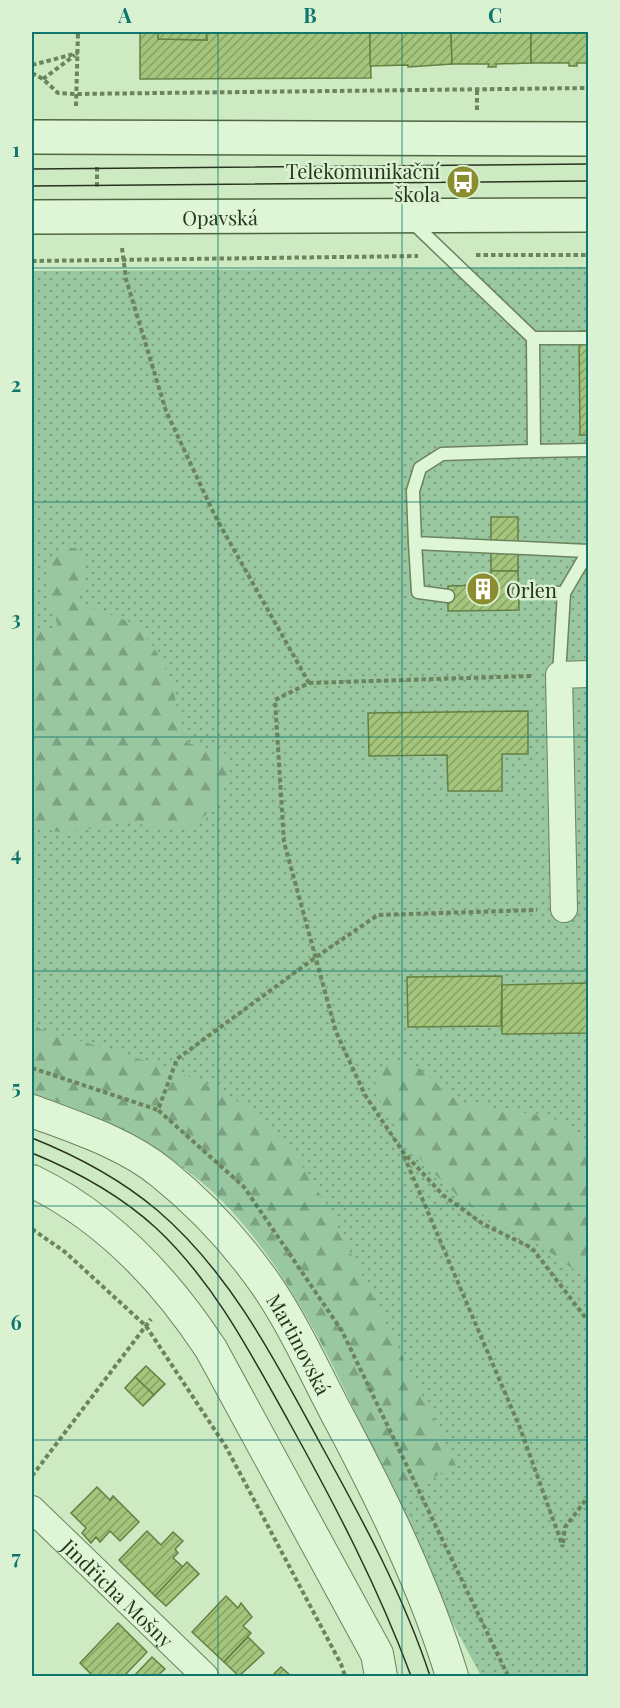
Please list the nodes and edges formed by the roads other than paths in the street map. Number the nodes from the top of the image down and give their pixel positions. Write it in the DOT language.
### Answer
graph roads {
  1 [pos="32,137"];
  2 [pos="588,139"];
  3 [pos="404,214"];
  4 [pos="588,215"];
  5 [pos="32,217"];
  6 [pos="533,338"];
  7 [pos="588,338"];
  8 [pos="588,450"];
  9 [pos="534,451"];
  10 [pos="415,543"];
  11 [pos="588,552"];
  12 [pos="519,592"];
  13 [pos="564,593"];
  14 [pos="448,596"];
  15 [pos="588,674"];
  16 [pos="559,675"];
  17 [pos="564,909"];
  18 [pos="32,1111"];
  19 [pos="32,1181"];
  20 [pos="32,1509"];
  21 [pos="379,1665"];
  22 [pos="205,1677"];
  23 [pos="398,1677"];
  24 [pos="452,1677"];
  1 -- 2 [label="main road"];
  3 -- 4 [label="main road, Opavská"];
  3 -- 5 [label="main road, Opavská"];
  3 -- 6 [label="lane"];
  6 -- 7 [label="lane"];
  6 -- 9 [label="lane"];
  8 -- 9 [label="lane"];
  9 -- 10 [label="lane"];
  10 -- 11 [label="lane"];
  10 -- 14 [label="lane"];
  11 -- 13 [label="lane"];
  12 -- 13 [label="lane"];
  13 -- 16 [label="lane"];
  15 -- 16 [label="street"];
  16 -- 17 [label="street"];
  18 -- 24 [label="street, Martinovská"];
  19 -- 21 [label="street"];
  20 -- 22 [label="street, Jindřicha Mošny"];
  21 -- 23 [label="street"];
}
